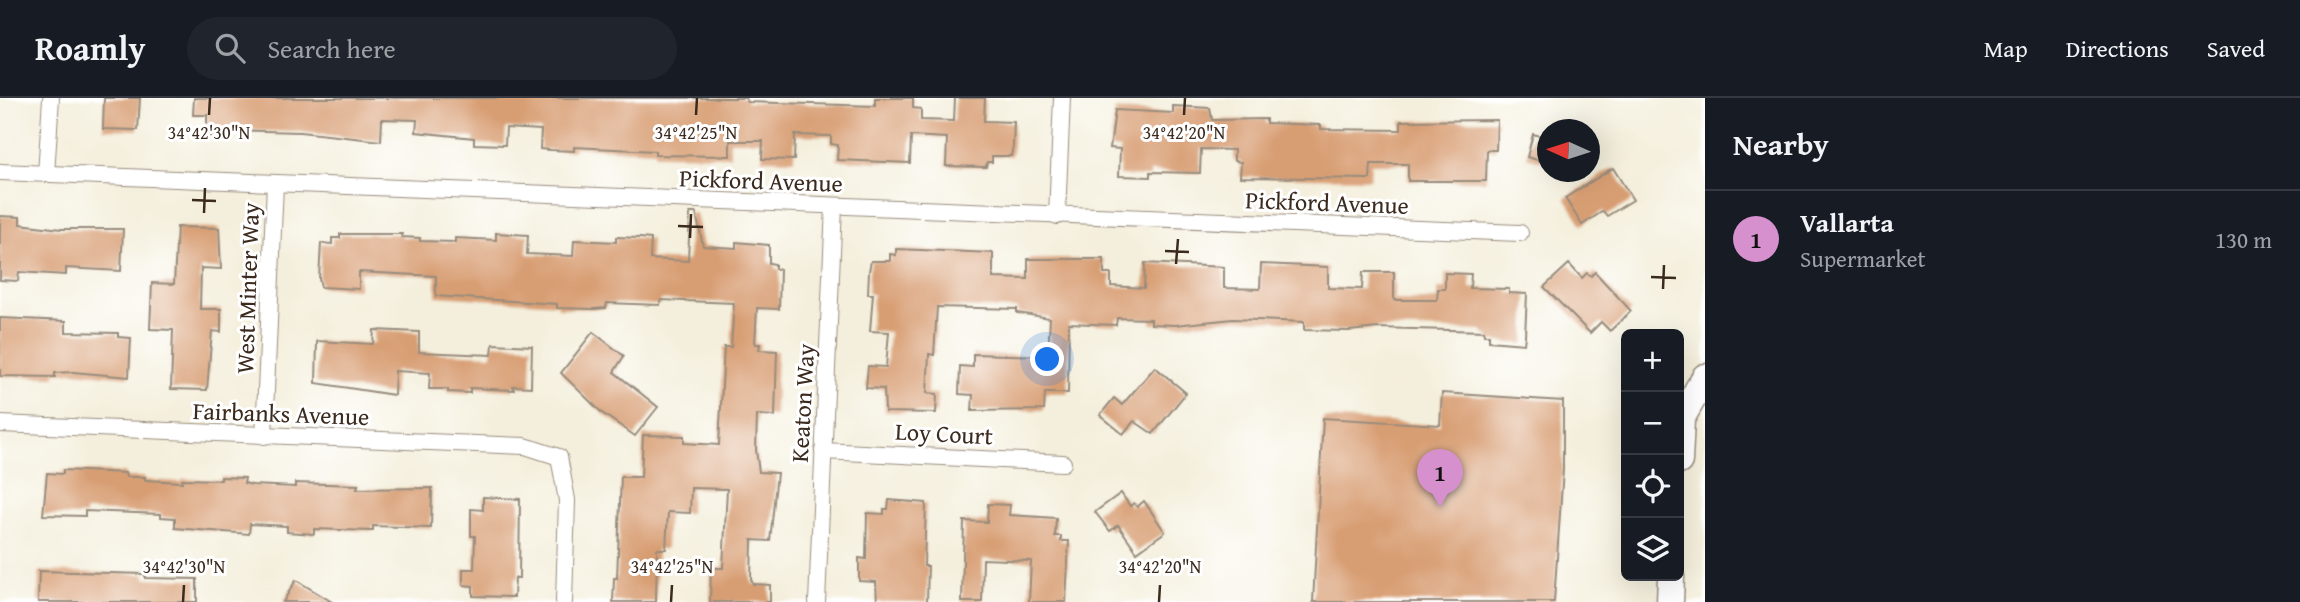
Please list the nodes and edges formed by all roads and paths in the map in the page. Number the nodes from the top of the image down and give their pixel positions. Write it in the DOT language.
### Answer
graph roads {
  1 [pos="51,98"];
  2 [pos="1062,98"];
  3 [pos="0,172"];
  4 [pos="46,174"];
  5 [pos="275,184"];
  6 [pos="834,206"];
  7 [pos="1057,216"];
  8 [pos="1520,233"];
  9 [pos="1705,377"];
  10 [pos="0,424"];
  11 [pos="264,436"];
  12 [pos="823,451"];
  13 [pos="1679,455"];
  14 [pos="1063,463"];
  15 [pos="1671,581"];
  16 [pos="564,602"];
  17 [pos="817,602"];
  18 [pos="1670,602"];
  1 -- 4 [label="street"];
  2 -- 7 [label="street"];
  3 -- 4 [label="street, Pickford Avenue"];
  4 -- 5 [label="street, Pickford Avenue"];
  5 -- 6 [label="street, Pickford Avenue"];
  5 -- 11 [label="street, West Minter Way"];
  6 -- 7 [label="street, Pickford Avenue"];
  6 -- 12 [label="street, Keaton Way"];
  7 -- 8 [label="street, Pickford Avenue"];
  9 -- 13 [label="main road"];
  10 -- 11 [label="street, Fairbanks Avenue"];
  11 -- 16 [label="street, Fairbanks Avenue"];
  12 -- 14 [label="street, Loy Court"];
  12 -- 17 [label="street, Keaton Way"];
  15 -- 18 [label="main road"];
}
